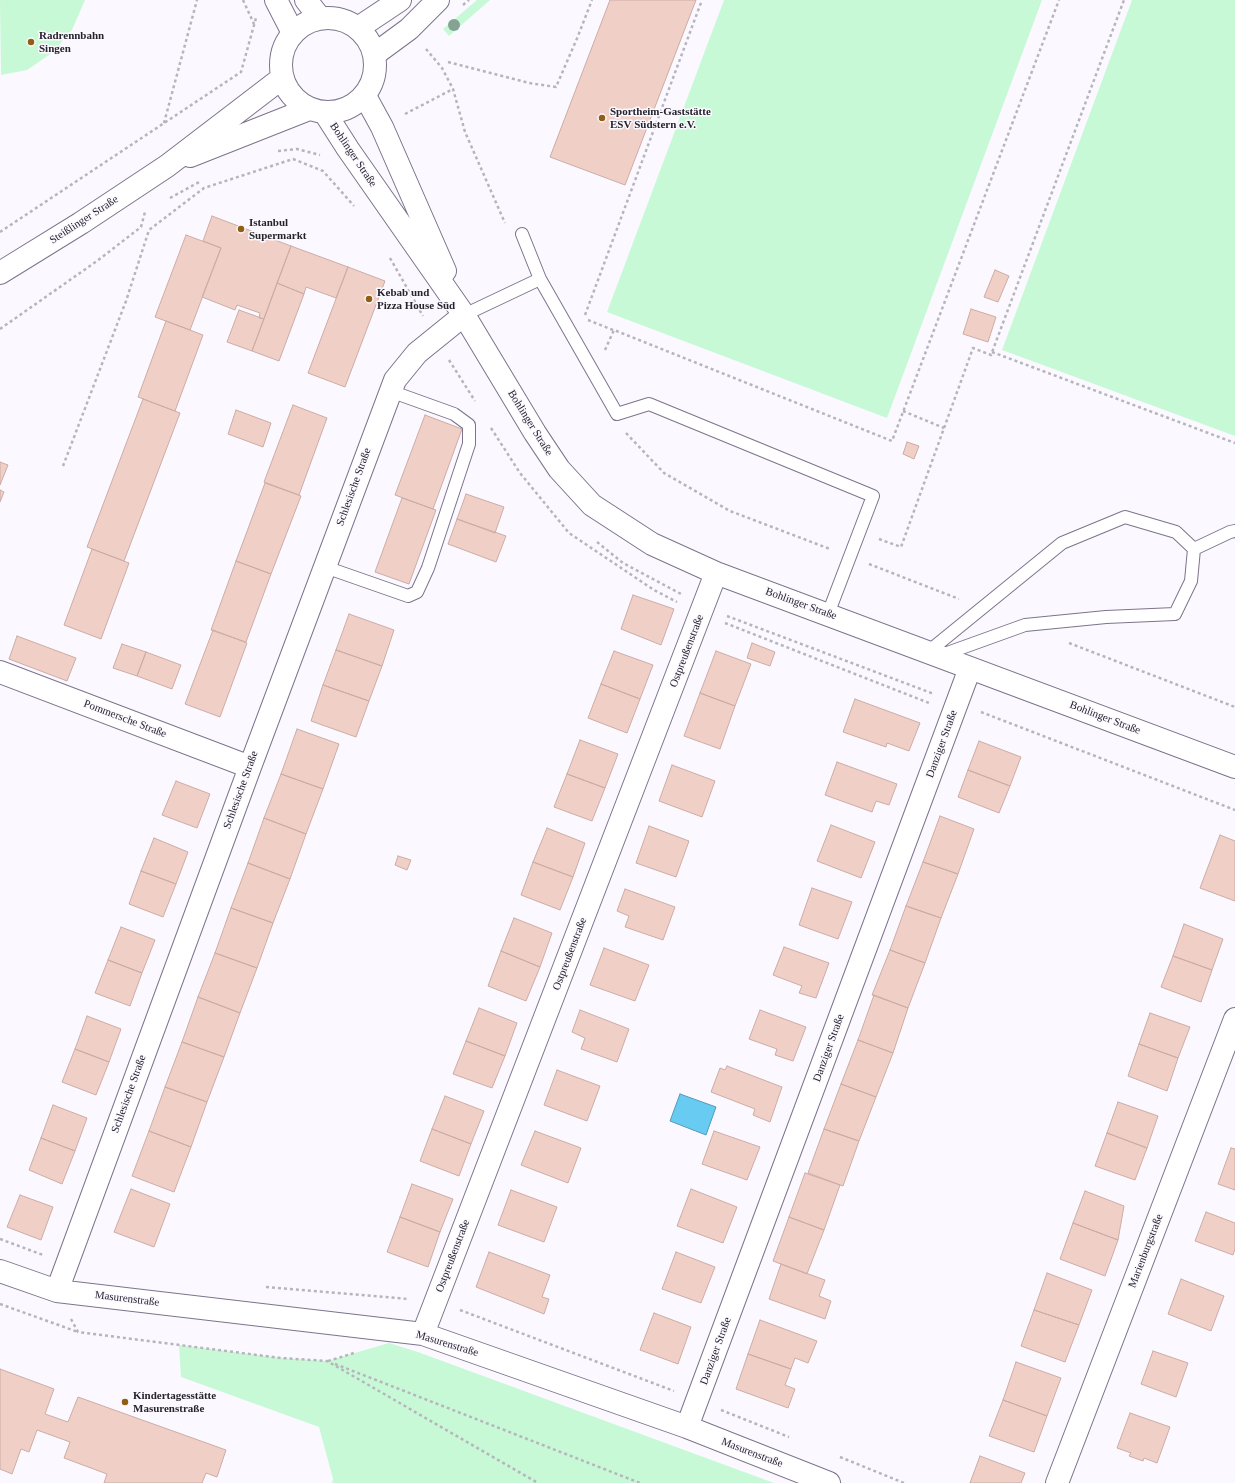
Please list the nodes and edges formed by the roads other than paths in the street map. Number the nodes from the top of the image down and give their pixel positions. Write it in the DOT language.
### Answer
graph roads {
  1 [pos="276,0"];
  2 [pos="306,0"];
  3 [pos="400,0"];
  4 [pos="438,0"];
  5 [pos="320,18"];
  6 [pos="358,28"];
  7 [pos="293,33"];
  8 [pos="375,54"];
  9 [pos="282,78"];
  10 [pos="365,96"];
  11 [pos="317,111"];
  12 [pos="167,166"];
  13 [pos="522,234"];
  14 [pos="0,273"];
  15 [pos="540,279"];
  16 [pos="464,314"];
  17 [pos="390,391"];
  18 [pos="1235,531"];
  19 [pos="1194,549"];
  20 [pos="325,567"];
  21 [pos="716,573"];
  22 [pos="828,614"];
  23 [pos="933,654"];
  24 [pos="970,668"];
  25 [pos="0,672"];
  26 [pos="250,767"];
  27 [pos="1235,767"];
  28 [pos="1235,1019"];
  29 [pos="0,1271"];
  30 [pos="56,1291"];
  31 [pos="423,1334"];
  32 [pos="687,1427"];
  33 [pos="829,1483"];
  34 [pos="1057,1483"];
  1 -- 7 [label="street"];
  2 -- 5 [label="street"];
  3 -- 6 [label="street"];
  4 -- 8 [label="street"];
  5 -- 6 [label="street, Steißlinger Straße"];
  5 -- 7 [label="street, Steißlinger Straße"];
  6 -- 8 [label="street, Steißlinger Straße"];
  7 -- 9 [label="street, Steißlinger Straße"];
  8 -- 10 [label="street, Steißlinger Straße"];
  9 -- 11 [label="street, Steißlinger Straße"];
  9 -- 12 [label="street, Steißlinger Straße"];
  10 -- 11 [label="street, Steißlinger Straße"];
  10 -- 16 [label="street, Bohlinger Straße"];
  11 -- 12 [label="street, Steißlinger Straße"];
  11 -- 16 [label="street, Bohlinger Straße"];
  12 -- 14 [label="street, Steißlinger Straße"];
  13 -- 15 [label="lane"];
  15 -- 16 [label="lane"];
  15 -- 22 [label="lane"];
  16 -- 17 [label="street, Schlesische Straße"];
  16 -- 21 [label="street, Bohlinger Straße"];
  17 -- 20 [label="street, Schlesische Straße"];
  17 -- 20 [label="lane"];
  18 -- 19 [label="lane"];
  19 -- 23 [label="lane"];
  19 -- 23 [label="lane"];
  20 -- 26 [label="street, Schlesische Straße"];
  21 -- 22 [label="street, Bohlinger Straße"];
  21 -- 31 [label="street, Ostpreußenstraße"];
  22 -- 23 [label="street, Bohlinger Straße"];
  23 -- 24 [label="street, Bohlinger Straße"];
  24 -- 27 [label="street, Bohlinger Straße"];
  24 -- 32 [label="street, Danziger Straße"];
  25 -- 26 [label="street, Pommersche Straße"];
  26 -- 30 [label="street, Schlesische Straße"];
  28 -- 34 [label="street, Marienburgstraße"];
  29 -- 30 [label="street, Masurenstraße"];
  30 -- 31 [label="street, Masurenstraße"];
  31 -- 32 [label="street, Masurenstraße"];
  32 -- 33 [label="street, Masurenstraße"];
}
